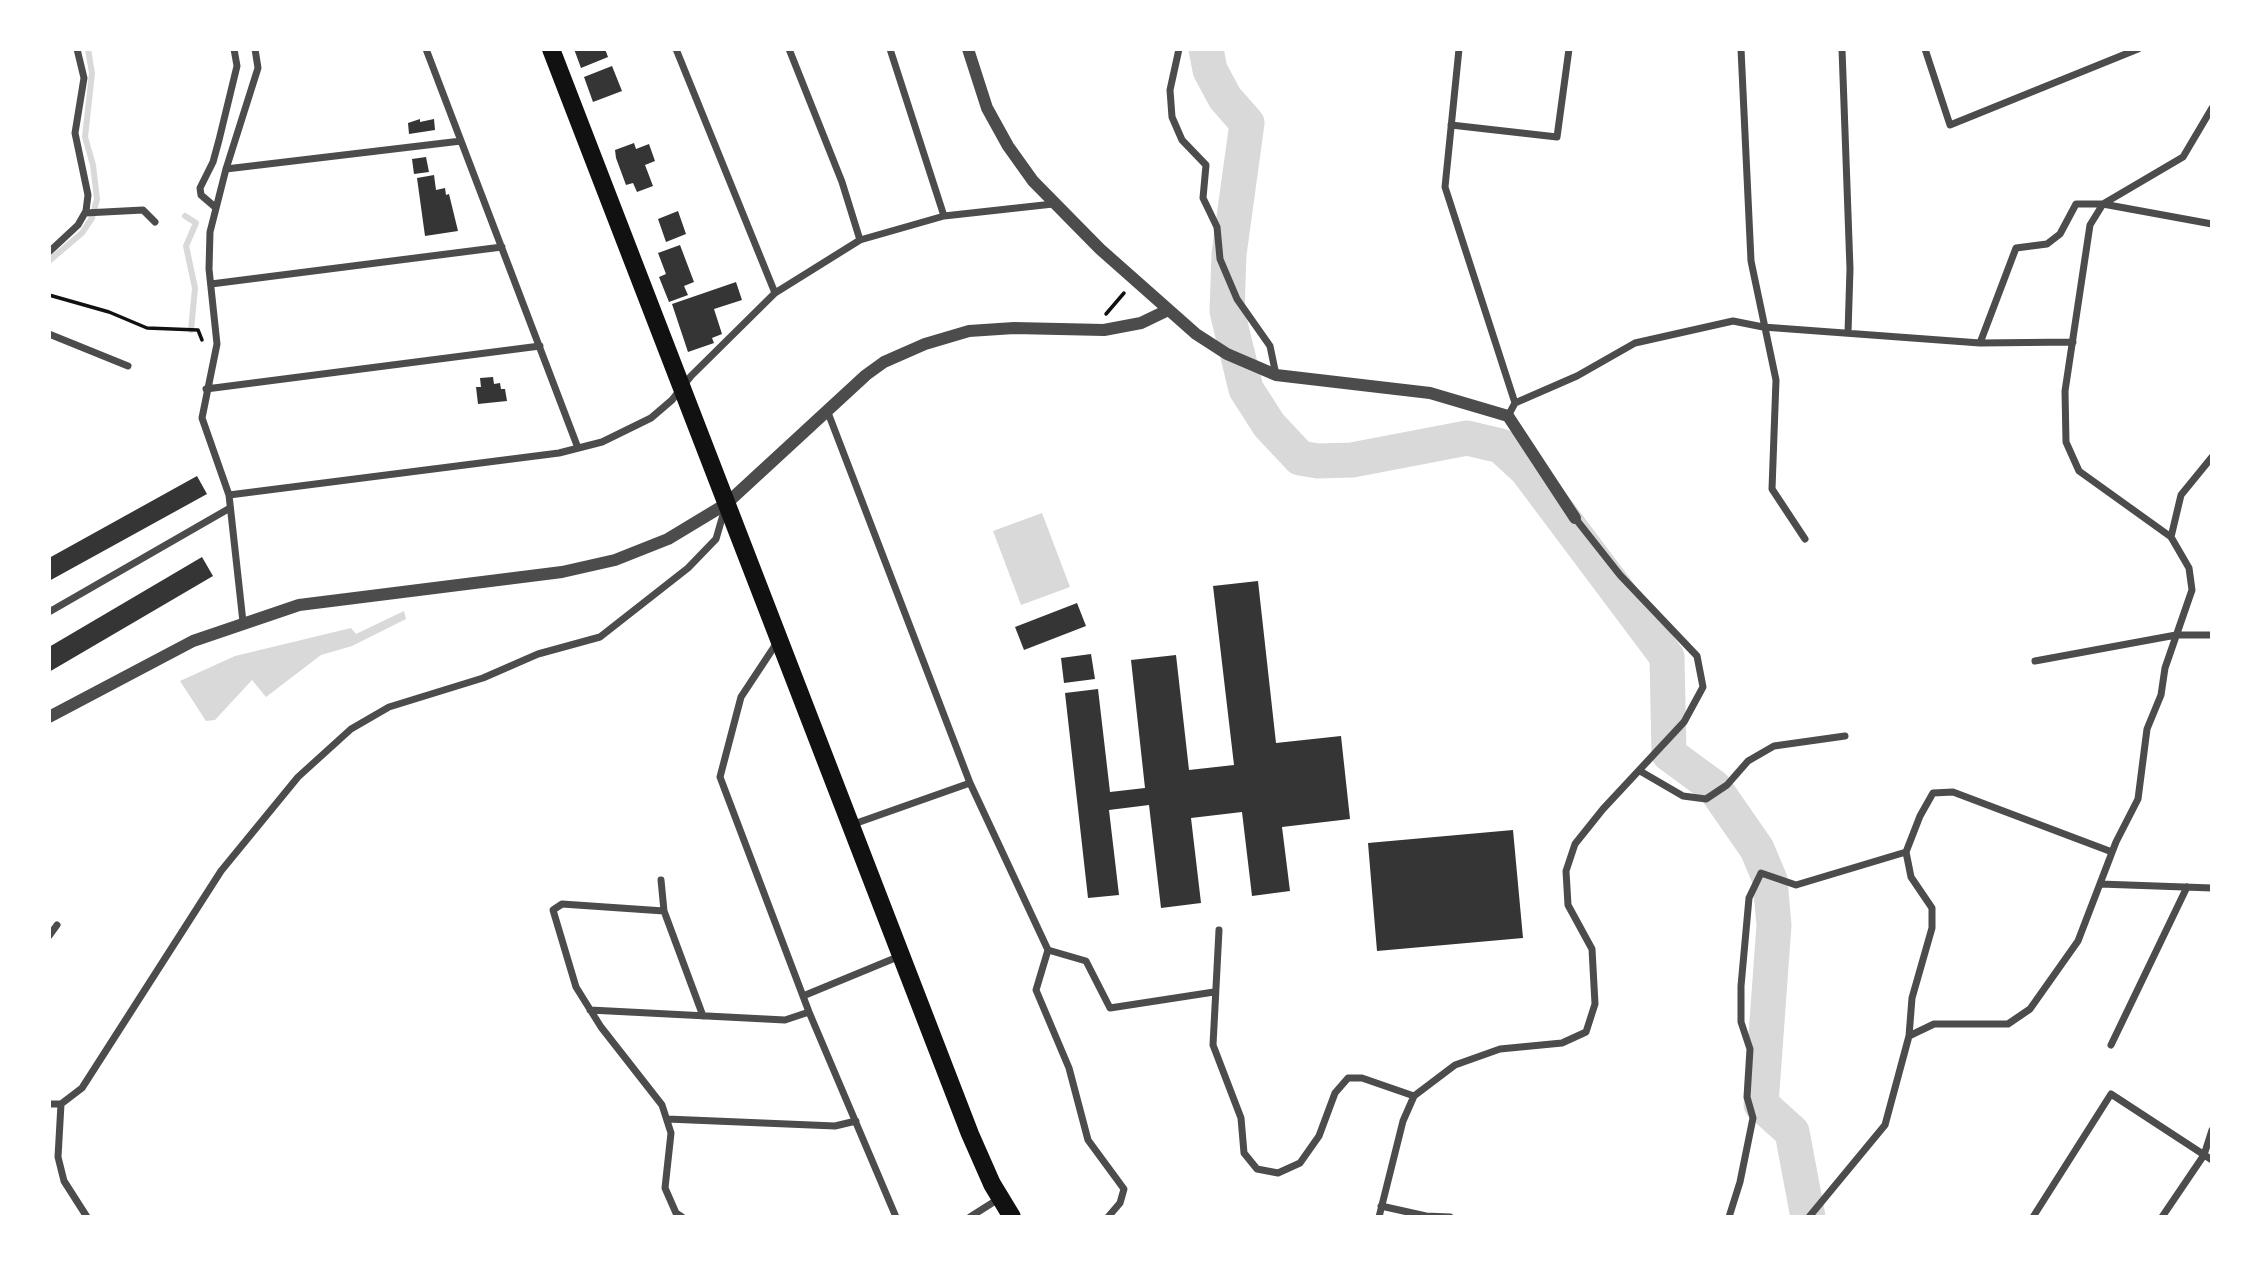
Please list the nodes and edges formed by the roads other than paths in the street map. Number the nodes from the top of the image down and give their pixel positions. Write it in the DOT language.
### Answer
graph roads {
  1 [pos="77,49"];
  2 [pos="234,49"];
  3 [pos="255,49"];
  4 [pos="426,49"];
  5 [pos="551,49"];
  6 [pos="676,49"];
  7 [pos="789,49"];
  8 [pos="890,49"];
  9 [pos="968,49"];
  10 [pos="1179,49"];
  11 [pos="1459,49"];
  12 [pos="1569,49"];
  13 [pos="1741,49"];
  14 [pos="1842,49"];
  15 [pos="1925,49"];
  16 [pos="2138,49"];
  17 [pos="2212,108"];
  18 [pos="1451,124"];
  19 [pos="461,141"];
  20 [pos="226,169"];
  21 [pos="1053,204"];
  22 [pos="2103,204"];
  23 [pos="215,207"];
  24 [pos="86,213"];
  25 [pos="944,216"];
  26 [pos="155,222"];
  27 [pos="2212,224"];
  28 [pos="860,240"];
  29 [pos="502,247"];
  30 [pos="49,252"];
  31 [pos="211,284"];
  32 [pos="775,293"];
  33 [pos="1168,310"];
  34 [pos="1763,327"];
  35 [pos="1848,333"];
  36 [pos="49,334"];
  37 [pos="2073,342"];
  38 [pos="1980,343"];
  39 [pos="540,346"];
  40 [pos="128,366"];
  41 [pos="1276,375"];
  42 [pos="681,387"];
  43 [pos="206,389"];
  44 [pos="1515,403"];
  45 [pos="827,409"];
  46 [pos="1508,416"];
  47 [pos="578,448"];
  48 [pos="2212,457"];
  49 [pos="229,495"];
  50 [pos="726,504"];
  51 [pos="230,508"];
  52 [pos="1575,518"];
  53 [pos="2171,537"];
  54 [pos="1805,539"];
  55 [pos="49,612"];
  56 [pos="243,622"];
  57 [pos="2176,635"];
  58 [pos="2212,635"];
  59 [pos="778,641"];
  60 [pos="2035,661"];
  61 [pos="49,717"];
  62 [pos="1845,736"];
  63 [pos="1640,771"];
  64 [pos="970,783"];
  65 [pos="850,825"];
  66 [pos="1906,852"];
  67 [pos="2112,852"];
  68 [pos="661,880"];
  69 [pos="2100,884"];
  70 [pos="2187,887"];
  71 [pos="2212,888"];
  72 [pos="664,911"];
  73 [pos="57,925"];
  74 [pos="1219,930"];
  75 [pos="49,936"];
  76 [pos="1048,950"];
  77 [pos="901,956"];
  78 [pos="1214,992"];
  79 [pos="803,996"];
  80 [pos="590,1010"];
  81 [pos="809,1012"];
  82 [pos="703,1016"];
  83 [pos="1909,1036"];
  84 [pos="2111,1045"];
  85 [pos="1415,1096"];
  86 [pos="49,1104"];
  87 [pos="61,1104"];
  88 [pos="667,1119"];
  89 [pos="856,1121"];
  90 [pos="2212,1129"];
  91 [pos="2208,1158"];
  92 [pos="1000,1198"];
  93 [pos="1381,1206"];
  94 [pos="87,1217"];
  95 [pos="682,1217"];
  96 [pos="896,1217"];
  97 [pos="970,1217"];
  98 [pos="1012,1217"];
  99 [pos="1108,1217"];
  100 [pos="1378,1217"];
  101 [pos="1450,1217"];
  102 [pos="1729,1217"];
  103 [pos="1809,1217"];
  104 [pos="2033,1217"];
  105 [pos="2162,1217"];
  1 -- 24 [label="street"];
  2 -- 23 [label="street"];
  3 -- 20 [label="street"];
  4 -- 19 [label="street"];
  5 -- 42 [label="main road"];
  6 -- 32 [label="street"];
  7 -- 28 [label="street"];
  8 -- 25 [label="street"];
  9 -- 21 [label="street"];
  10 -- 41 [label="street"];
  11 -- 18 [label="street"];
  12 -- 18 [label="street"];
  13 -- 34 [label="street"];
  14 -- 35 [label="street"];
  15 -- 16 [label="street"];
  17 -- 22 [label="street"];
  18 -- 44 [label="street"];
  19 -- 20 [label="street"];
  19 -- 29 [label="street"];
  20 -- 23 [label="street"];
  21 -- 25 [label="street"];
  21 -- 33 [label="street"];
  22 -- 27 [label="street"];
  22 -- 37 [label="street"];
  22 -- 38 [label="street"];
  23 -- 31 [label="street"];
  24 -- 26 [label="street"];
  24 -- 30 [label="street"];
  25 -- 28 [label="street"];
  28 -- 32 [label="street"];
  29 -- 31 [label="street"];
  29 -- 39 [label="street"];
  31 -- 43 [label="street"];
  32 -- 42 [label="street"];
  33 -- 41 [label="street"];
  33 -- 45 [label="street"];
  34 -- 35 [label="street"];
  34 -- 44 [label="street"];
  34 -- 54 [label="street"];
  35 -- 38 [label="street"];
  36 -- 40 [label="street"];
  37 -- 38 [label="street"];
  37 -- 53 [label="street"];
  39 -- 43 [label="street"];
  39 -- 47 [label="street"];
  41 -- 46 [label="street"];
  42 -- 47 [label="street"];
  42 -- 50 [label="main road"];
  43 -- 49 [label="street"];
  44 -- 46 [label="street"];
  45 -- 50 [label="street"];
  45 -- 64 [label="street"];
  46 -- 52 [label="street"];
  47 -- 49 [label="street"];
  48 -- 53 [label="street"];
  49 -- 51 [label="street"];
  50 -- 56 [label="street"];
  50 -- 59 [label="main road"];
  50 -- 87 [label="street"];
  51 -- 55 [label="street"];
  51 -- 56 [label="street"];
  52 -- 63 [label="street"];
  53 -- 57 [label="street"];
  56 -- 61 [label="street"];
  57 -- 58 [label="street"];
  57 -- 60 [label="street"];
  57 -- 67 [label="street"];
  59 -- 65 [label="main road"];
  59 -- 79 [label="street"];
  62 -- 63 [label="street"];
  63 -- 85 [label="street"];
  64 -- 65 [label="street"];
  64 -- 76 [label="street"];
  65 -- 77 [label="main road"];
  66 -- 67 [label="street"];
  66 -- 83 [label="street"];
  66 -- 102 [label="street"];
  67 -- 69 [label="street"];
  68 -- 72 [label="street"];
  69 -- 70 [label="street"];
  69 -- 83 [label="street"];
  70 -- 71 [label="street"];
  70 -- 84 [label="street"];
  72 -- 80 [label="street"];
  72 -- 82 [label="street"];
  73 -- 75 [label="street"];
  74 -- 78 [label="street"];
  76 -- 78 [label="street"];
  76 -- 99 [label="street"];
  77 -- 79 [label="street"];
  77 -- 92 [label="main road"];
  78 -- 85 [label="street"];
  79 -- 81 [label="street"];
  80 -- 82 [label="street"];
  80 -- 88 [label="street"];
  81 -- 82 [label="street"];
  81 -- 89 [label="street"];
  83 -- 103 [label="street"];
  85 -- 93 [label="street"];
  86 -- 87 [label="street"];
  87 -- 94 [label="street"];
  88 -- 89 [label="street"];
  88 -- 95 [label="street"];
  89 -- 96 [label="street"];
  90 -- 91 [label="street"];
  91 -- 104 [label="street"];
  91 -- 105 [label="street"];
  92 -- 97 [label="street"];
  92 -- 98 [label="main road"];
  93 -- 100 [label="street"];
  93 -- 101 [label="street"];
}
